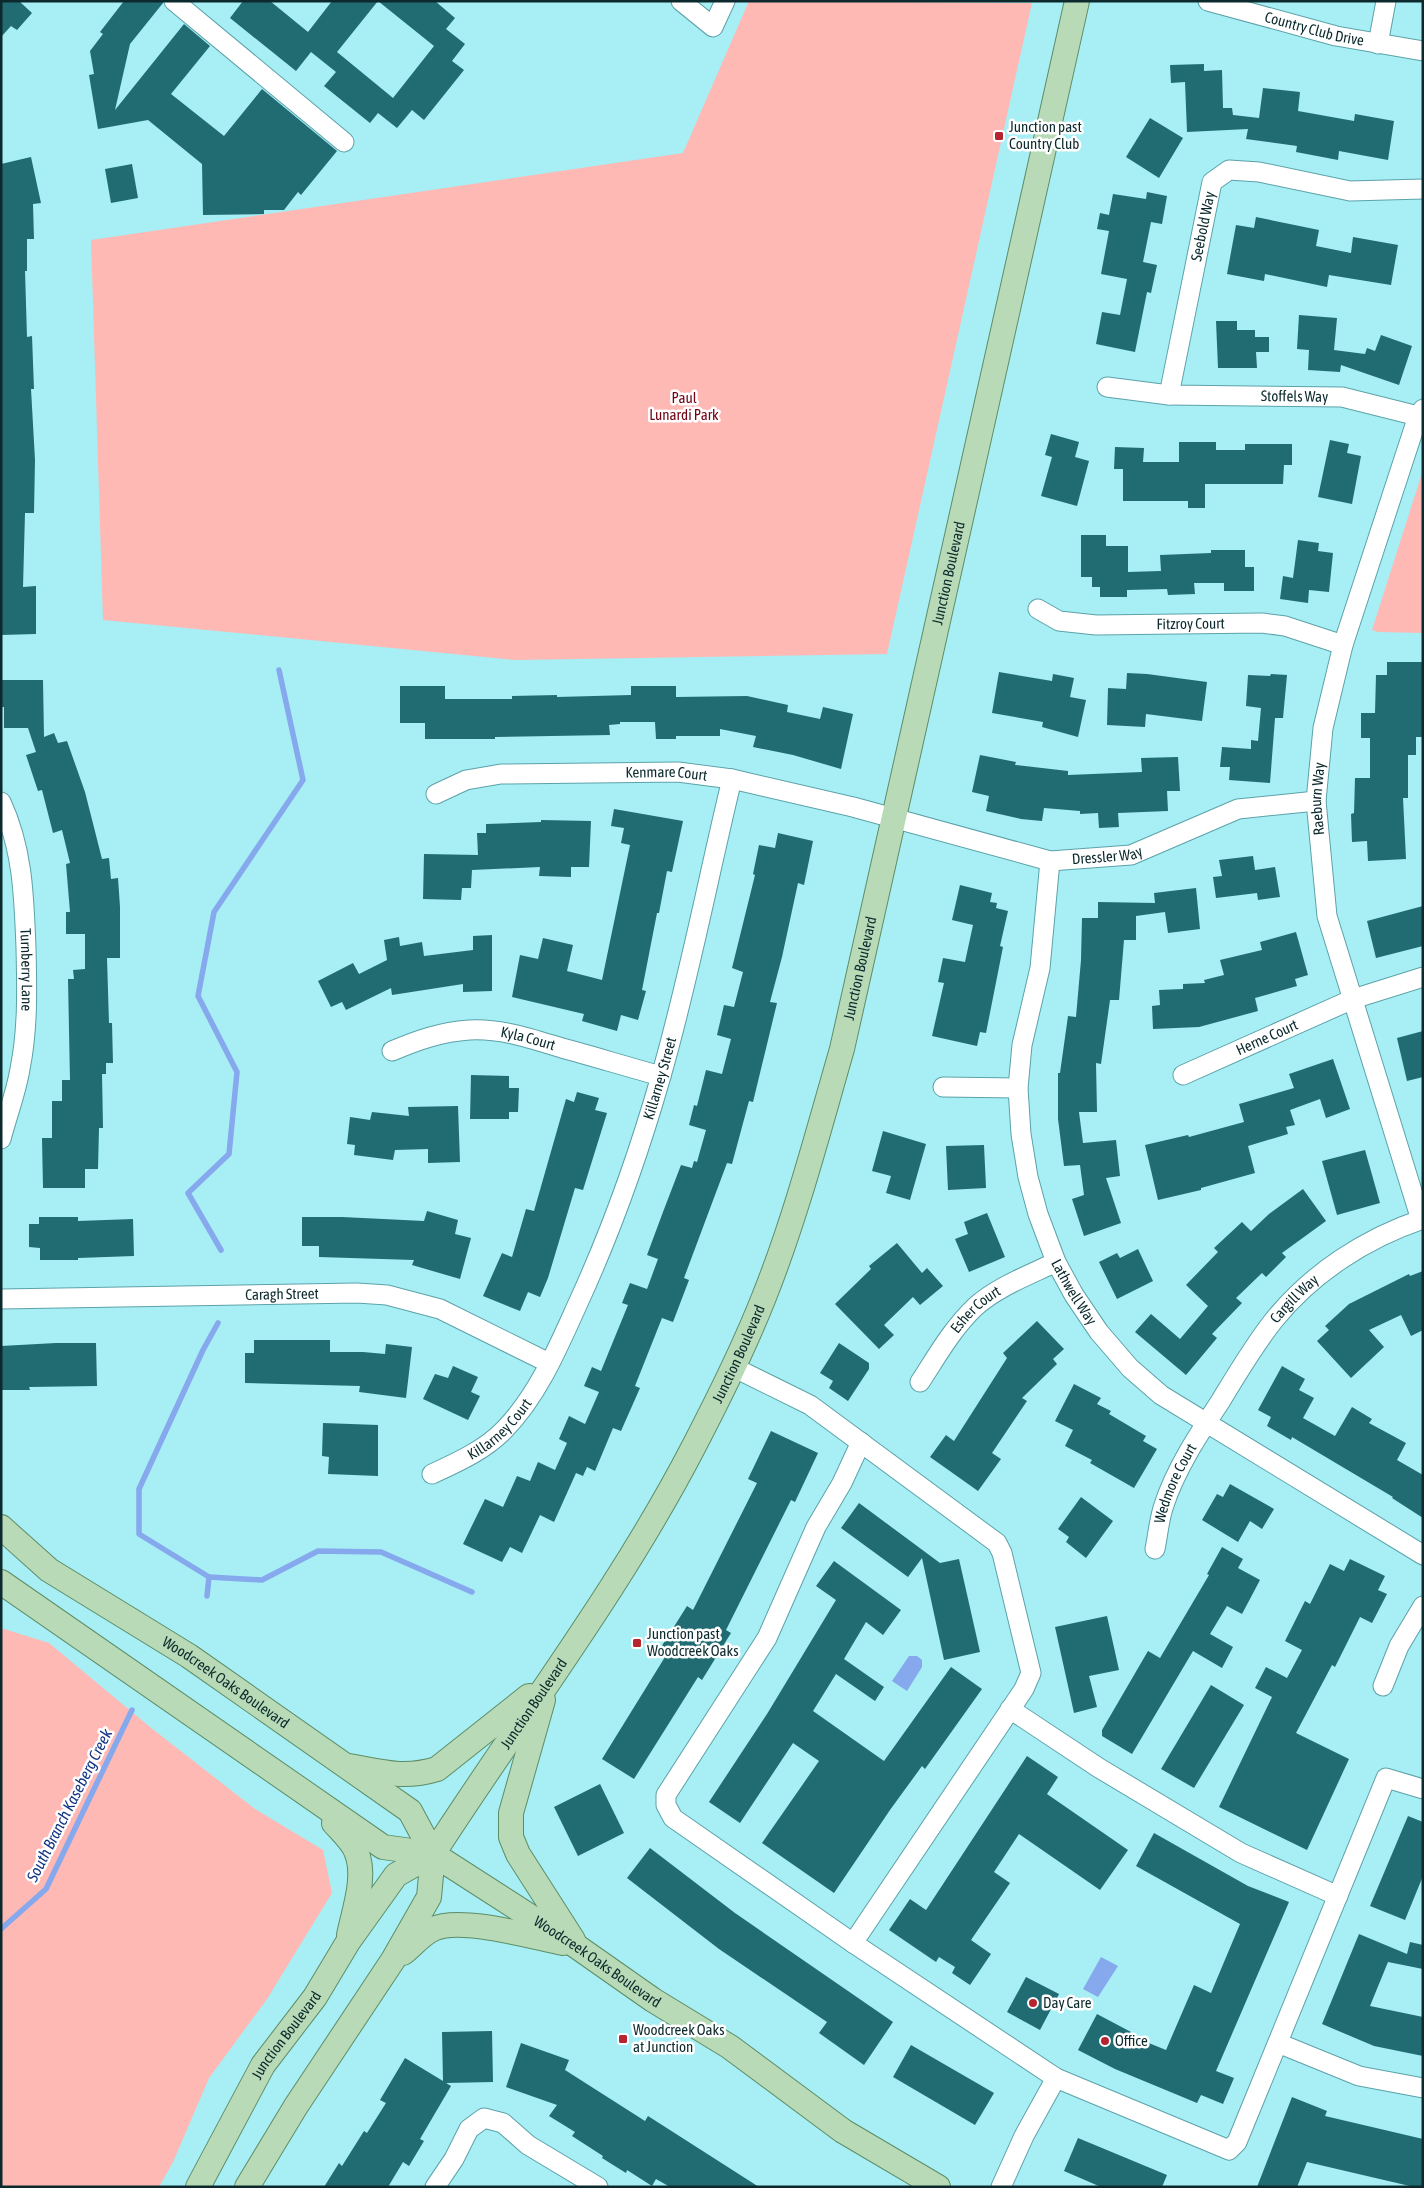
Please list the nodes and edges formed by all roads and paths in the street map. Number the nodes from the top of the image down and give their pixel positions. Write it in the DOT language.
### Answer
graph roads {
  1 [pos="174,1"];
  2 [pos="681,1"];
  3 [pos="725,1"];
  4 [pos="1077,1"];
  5 [pos="1208,1"];
  6 [pos="1386,1"];
  7 [pos="1378,44"];
  8 [pos="1423,51"];
  9 [pos="344,142"];
  10 [pos="1423,190"];
  11 [pos="1107,387"];
  12 [pos="1169,395"];
  13 [pos="1420,413"];
  14 [pos="1038,609"];
  15 [pos="1343,645"];
  16 [pos="732,779"];
  17 [pos="436,794"];
  18 [pos="1316,801"];
  19 [pos="1,802"];
  20 [pos="894,818"];
  21 [pos="1050,861"];
  22 [pos="1423,977"];
  23 [pos="1353,999"];
  24 [pos="392,1051"];
  25 [pos="1183,1075"];
  26 [pos="662,1076"];
  27 [pos="943,1086"];
  28 [pos="1018,1088"];
  29 [pos="1,1139"];
  30 [pos="1422,1220"];
  31 [pos="1056,1262"];
  32 [pos="1,1300"];
  33 [pos="549,1363"];
  34 [pos="733,1367"];
  35 [pos="920,1382"];
  36 [pos="1206,1424"];
  37 [pos="861,1442"];
  38 [pos="432,1474"];
  39 [pos="1,1527"];
  40 [pos="1155,1549"];
  41 [pos="1423,1555"];
  42 [pos="1,1582"];
  43 [pos="1423,1606"];
  44 [pos="548,1681"];
  45 [pos="1383,1686"];
  46 [pos="1010,1709"];
  47 [pos="342,1765"];
  48 [pos="1423,1788"];
  49 [pos="315,1801"];
  50 [pos="433,1854"];
  51 [pos="1338,1896"];
  52 [pos="348,1942"];
  53 [pos="853,1942"];
  54 [pos="576,1946"];
  55 [pos="393,1960"];
  56 [pos="1278,2043"];
  57 [pos="1056,2078"];
  58 [pos="1423,2088"];
  59 [pos="198,2187"];
  60 [pos="247,2187"];
  61 [pos="435,2187"];
  62 [pos="598,2187"];
  63 [pos="938,2187"];
  64 [pos="1001,2187"];
  1 -- 9 [label="street"];
  2 -- 3 [label="street"];
  4 -- 20 [label="main road, Junction Boulevard"];
  5 -- 7 [label="street, Country Club Drive"];
  6 -- 7 [label="street"];
  7 -- 8 [label="street, Country Club Drive"];
  10 -- 12 [label="street, Seebold Way"];
  11 -- 12 [label="street, Stoffels Way"];
  12 -- 13 [label="street, Stoffels Way"];
  13 -- 15 [label="street, Raeburn Way"];
  14 -- 15 [label="street, Fitzroy Court"];
  15 -- 18 [label="street, Raeburn Way"];
  16 -- 17 [label="street, Kenmare Court"];
  16 -- 20 [label="street, Kenmare Court"];
  16 -- 26 [label="street, Killarney Street"];
  18 -- 21 [label="street, Dressler Way"];
  18 -- 23 [label="street, Raeburn Way"];
  19 -- 29 [label="street, Turnberry Lane"];
  20 -- 21 [label="street, Dressler Way"];
  20 -- 34 [label="main road, Junction Boulevard"];
  21 -- 28 [label="street, Lathwell Way"];
  22 -- 23 [label="street, Herne Court"];
  23 -- 25 [label="street, Herne Court"];
  23 -- 30 [label="street, Raeburn Way"];
  24 -- 26 [label="street, Kyla Court"];
  26 -- 33 [label="street, Killarney Street"];
  27 -- 28 [label="street"];
  28 -- 31 [label="street, Lathwell Way"];
  30 -- 36 [label="street, Cargill Way"];
  31 -- 35 [label="street, Esher Court"];
  31 -- 36 [label="street, Lathwell Way"];
  32 -- 33 [label="street, Caragh Street"];
  33 -- 38 [label="street, Killarney Court"];
  34 -- 37 [label="street"];
  34 -- 44 [label="main road, Junction Boulevard"];
  36 -- 40 [label="street, Wedmore Court"];
  36 -- 41 [label="street, Lathwell Way"];
  37 -- 46 [label="street"];
  37 -- 53 [label="street"];
  39 -- 47 [label="main road, Woodcreek Oaks Boulevard"];
  42 -- 49 [label="main road, Woodcreek Oaks Boulevard"];
  43 -- 45 [label="street"];
  44 -- 47 [label="main road"];
  44 -- 50 [label="main road, Junction Boulevard"];
  44 -- 54 [label="main road"];
  46 -- 51 [label="street"];
  46 -- 53 [label="street"];
  47 -- 50 [label="main road, Woodcreek Oaks Boulevard"];
  48 -- 51 [label="street"];
  49 -- 50 [label="main road, Woodcreek Oaks Boulevard"];
  49 -- 52 [label="main road"];
  50 -- 52 [label="main road, Junction Boulevard"];
  50 -- 54 [label="main road, Woodcreek Oaks Boulevard"];
  50 -- 55 [label="main road, Junction Boulevard"];
  51 -- 56 [label="street"];
  52 -- 59 [label="main road, Junction Boulevard"];
  53 -- 57 [label="street"];
  54 -- 55 [label="main road"];
  54 -- 63 [label="main road, Woodcreek Oaks Boulevard"];
  55 -- 60 [label="main road, Junction Boulevard"];
  56 -- 57 [label="street"];
  56 -- 58 [label="street"];
  57 -- 64 [label="street"];
  61 -- 62 [label="street"];
}
